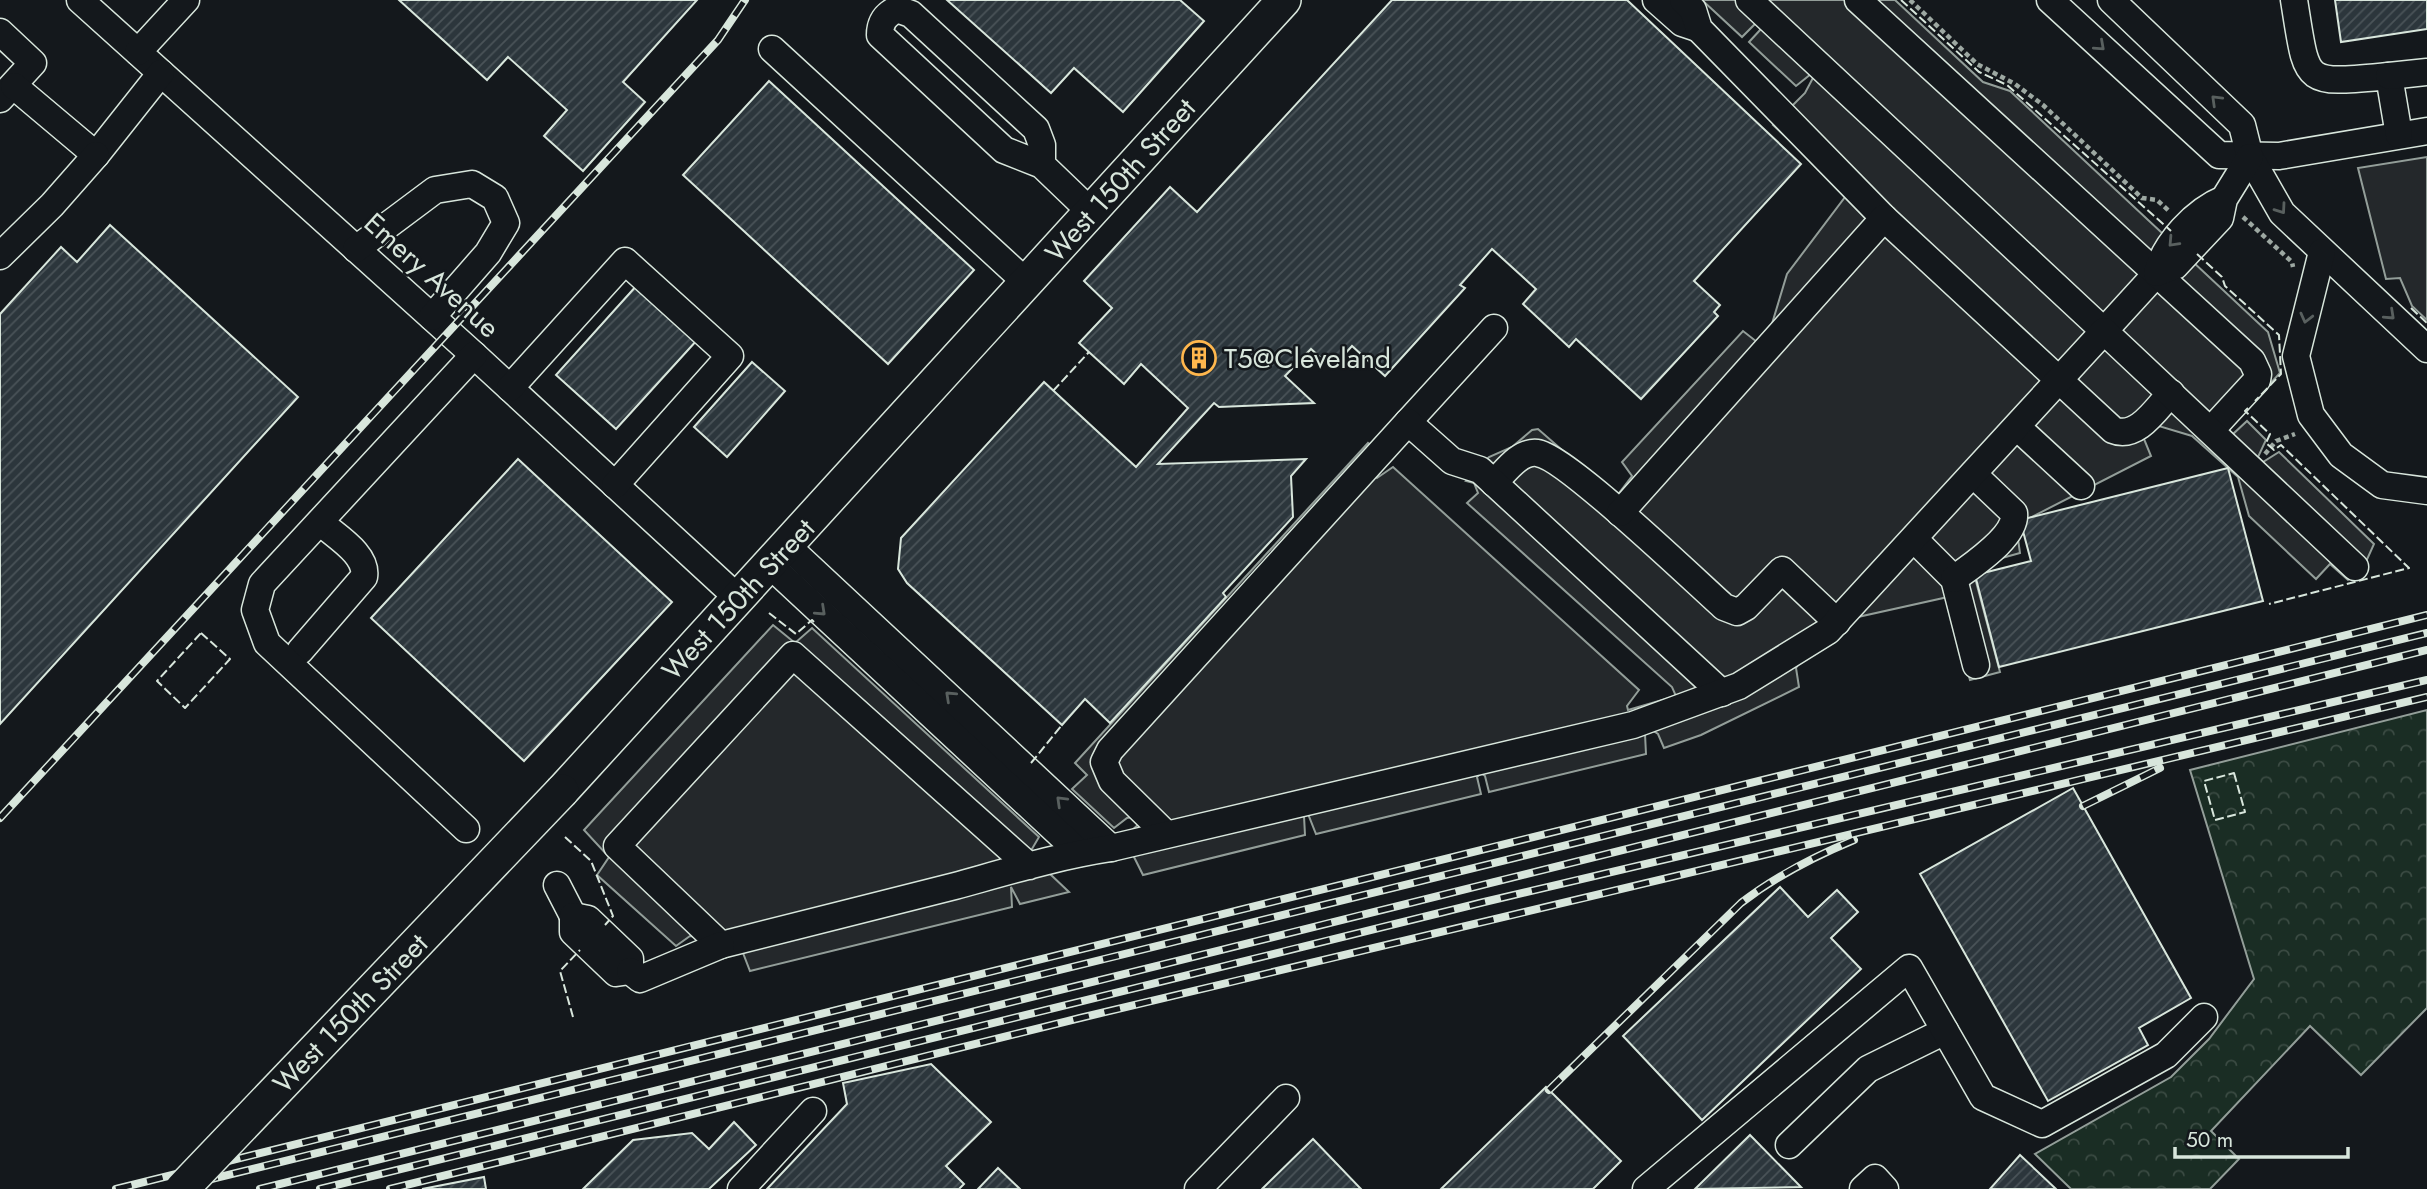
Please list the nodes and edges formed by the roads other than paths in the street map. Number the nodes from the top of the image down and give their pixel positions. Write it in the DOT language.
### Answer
graph roads {
  1 [pos="80,0"];
  2 [pos="186,0"];
  3 [pos="1284,0"];
  4 [pos="1656,0"];
  5 [pos="1682,0"];
  6 [pos="1749,0"];
  7 [pos="1858,0"];
  8 [pos="2050,0"];
  9 [pos="2111,0"];
  10 [pos="2294,0"];
  11 [pos="1699,29"];
  12 [pos="0,32"];
  13 [pos="772,49"];
  14 [pos="138,52"];
  15 [pos="2427,72"];
  16 [pos="161,73"];
  17 [pos="2389,76"];
  18 [pos="7,92"];
  19 [pos="2427,131"];
  20 [pos="2399,135"];
  21 [pos="96,155"];
  22 [pos="2250,156"];
  23 [pos="1042,165"];
  24 [pos="1091,212"];
  25 [pos="1884,218"];
  26 [pos="356,249"];
  27 [pos="2322,252"];
  28 [pos="0,256"];
  29 [pos="2157,272"];
  30 [pos="1027,283"];
  31 [pos="432,317"];
  32 [pos="1494,328"];
  33 [pos="2104,331"];
  34 [pos="2427,349"];
  35 [pos="474,355"];
  36 [pos="2059,381"];
  37 [pos="510,388"];
  38 [pos="2171,393"];
  39 [pos="1408,422"];
  40 [pos="2017,427"];
  41 [pos="2211,430"];
  42 [pos="1973,474"];
  43 [pos="1494,483"];
  44 [pos="615,485"];
  45 [pos="2081,486"];
  46 [pos="2427,491"];
  47 [pos="1620,513"];
  48 [pos="320,522"];
  49 [pos="1914,539"];
  50 [pos="779,556"];
  51 [pos="2355,567"];
  52 [pos="1954,579"];
  53 [pos="739,599"];
  54 [pos="1837,622"];
  55 [pos="300,652"];
  56 [pos="1976,665"];
  57 [pos="1722,694"];
  58 [pos="992,752"];
  59 [pos="466,830"];
  60 [pos="1166,834"];
  61 [pos="1111,849"];
  62 [pos="1080,853"];
  63 [pos="1029,866"];
  64 [pos="557,885"];
  65 [pos="721,945"];
  66 [pos="2204,1017"];
  67 [pos="1945,1031"];
  68 [pos="1286,1098"];
  69 [pos="813,1111"];
  70 [pos="1789,1145"];
  71 [pos="182,1189"];
  72 [pos="741,1189"];
  73 [pos="1198,1189"];
  74 [pos="1646,1189"];
  75 [pos="1863,1189"];
  76 [pos="1885,1189"];
  1 -- 14 [label="street, Emery Avenue"];
  2 -- 14 [label="street"];
  3 -- 24 [label="main road, West 150th Street"];
  4 -- 11 [label="street"];
  5 -- 11 [label="street"];
  6 -- 33 [label="street"];
  7 -- 29 [label="street"];
  8 -- 22 [label="street, one-way"];
  22 -- 9 [label="street, one-way"];
  10 -- 17 [label="street"];
  11 -- 25 [label="street"];
  12 -- 18 [label="street"];
  13 -- 30 [label="street"];
  14 -- 16 [label="street, Emery Avenue"];
  15 -- 17 [label="street"];
  16 -- 21 [label="street"];
  16 -- 26 [label="street, Emery Avenue"];
  17 -- 20 [label="street"];
  18 -- 21 [label="street"];
  19 -- 20 [label="street"];
  20 -- 22 [label="street"];
  21 -- 28 [label="street"];
  22 -- 27 [label="street, one-way"];
  22 -- 29 [label="street"];
  23 -- 23 [label="street"];
  23 -- 24 [label="street"];
  24 -- 30 [label="main road, West 150th Street"];
  25 -- 36 [label="street"];
  25 -- 47 [label="street"];
  26 -- 31 [label="street, Emery Avenue"];
  26 -- 31 [label="street"];
  27 -- 34 [label="street, one-way"];
  27 -- 46 [label="street, one-way"];
  29 -- 33 [label="street"];
  29 -- 41 [label="street"];
  30 -- 50 [label="main road, West 150th Street"];
  31 -- 35 [label="street, Emery Avenue"];
  32 -- 39 [label="street"];
  33 -- 36 [label="street"];
  33 -- 38 [label="street"];
  35 -- 37 [label="street, Emery Avenue"];
  35 -- 48 [label="street"];
  36 -- 38 [label="street"];
  36 -- 40 [label="street"];
  37 -- 44 [label="street, Emery Avenue"];
  37 -- 44 [label="street"];
  38 -- 41 [label="street"];
  39 -- 43 [label="street"];
  39 -- 60 [label="street"];
  40 -- 42 [label="street"];
  40 -- 45 [label="street"];
  41 -- 51 [label="street"];
  42 -- 49 [label="street"];
  42 -- 52 [label="street"];
  43 -- 47 [label="street"];
  43 -- 57 [label="street"];
  44 -- 53 [label="street, Emery Avenue"];
  47 -- 54 [label="street"];
  48 -- 55 [label="street"];
  48 -- 59 [label="street"];
  49 -- 52 [label="street"];
  49 -- 54 [label="street"];
  50 -- 53 [label="main road, West 150th Street"];
  50 -- 58 [label="street"];
  52 -- 56 [label="street"];
  53 -- 71 [label="main road, West 150th Street, bridge"];
  54 -- 57 [label="street"];
  57 -- 60 [label="street"];
  61 -- 58 [label="street, one-way"];
  58 -- 62 [label="street"];
  60 -- 61 [label="street"];
  61 -- 62 [label="street"];
  62 -- 63 [label="street"];
  63 -- 65 [label="street"];
  63 -- 65 [label="street"];
  64 -- 65 [label="street"];
  66 -- 67 [label="street"];
  67 -- 70 [label="street"];
  67 -- 74 [label="street"];
  68 -- 73 [label="street"];
  69 -- 72 [label="street"];
  75 -- 76 [label="street"];
}
